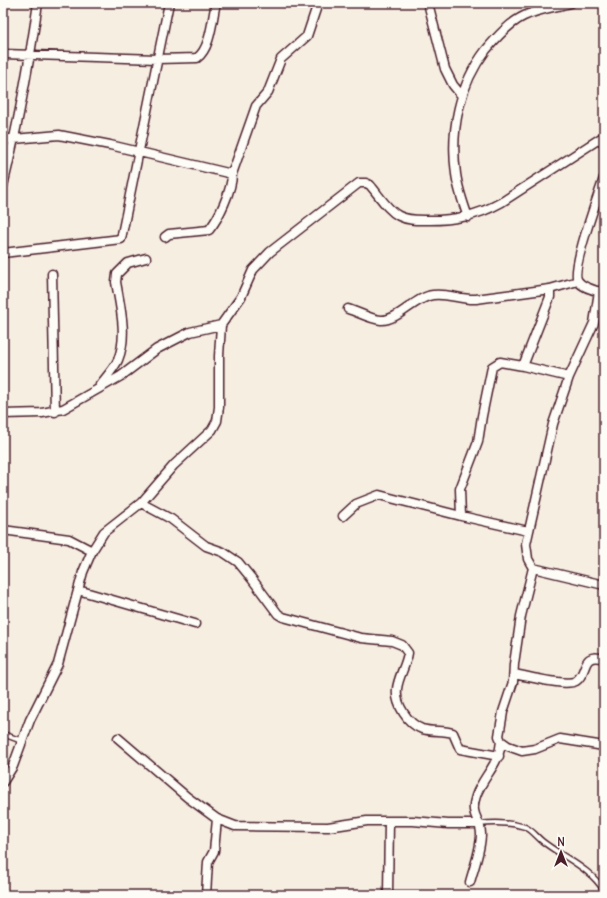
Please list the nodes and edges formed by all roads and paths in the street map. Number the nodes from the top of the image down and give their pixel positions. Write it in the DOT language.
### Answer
graph roads {
  1 [pos="38,3"];
  2 [pos="169,3"];
  3 [pos="216,3"];
  4 [pos="318,3"];
  5 [pos="428,3"];
  6 [pos="571,3"];
  7 [pos="3,54"];
  8 [pos="31,55"];
  9 [pos="157,59"];
  10 [pos="462,96"];
  11 [pos="604,136"];
  12 [pos="3,138"];
  13 [pos="14,139"];
  14 [pos="140,153"];
  15 [pos="232,174"];
  16 [pos="604,178"];
  17 [pos="3,186"];
  18 [pos="468,217"];
  19 [pos="165,237"];
  20 [pos="3,253"];
  21 [pos="146,258"];
  22 [pos="52,274"];
  23 [pos="578,281"];
  24 [pos="550,289"];
  25 [pos="602,292"];
  26 [pos="348,309"];
  27 [pos="221,325"];
  28 [pos="524,366"];
  29 [pos="569,377"];
  30 [pos="97,389"];
  31 [pos="55,412"];
  32 [pos="3,414"];
  33 [pos="141,503"];
  34 [pos="343,516"];
  35 [pos="461,516"];
  36 [pos="3,530"];
  37 [pos="528,531"];
  38 [pos="92,551"];
  39 [pos="533,568"];
  40 [pos="604,585"];
  41 [pos="78,590"];
  42 [pos="195,624"];
  43 [pos="604,659"];
  44 [pos="514,674"];
  45 [pos="3,734"];
  46 [pos="118,738"];
  47 [pos="22,741"];
  48 [pos="501,741"];
  49 [pos="604,746"];
  50 [pos="499,756"];
  51 [pos="3,782"];
  52 [pos="217,819"];
  53 [pos="389,821"];
  54 [pos="478,824"];
  55 [pos="470,882"];
  56 [pos="604,891"];
  57 [pos="206,895"];
  58 [pos="388,895"];
  1 -- 8 [label="street"];
  2 -- 9 [label="street"];
  3 -- 9 [label="street"];
  4 -- 15 [label="street"];
  5 -- 10 [label="street"];
  6 -- 10 [label="street"];
  7 -- 8 [label="street"];
  8 -- 9 [label="street"];
  8 -- 13 [label="street"];
  9 -- 14 [label="street"];
  10 -- 18 [label="street"];
  11 -- 18 [label="street"];
  12 -- 13 [label="street"];
  13 -- 14 [label="street"];
  13 -- 17 [label="street"];
  14 -- 15 [label="street"];
  14 -- 20 [label="street"];
  15 -- 19 [label="street"];
  16 -- 23 [label="street"];
  18 -- 27 [label="street"];
  21 -- 30 [label="street"];
  22 -- 31 [label="street"];
  23 -- 24 [label="street"];
  23 -- 25 [label="street"];
  24 -- 26 [label="street"];
  24 -- 28 [label="street"];
  25 -- 29 [label="street"];
  27 -- 30 [label="street"];
  27 -- 33 [label="street"];
  28 -- 29 [label="street"];
  28 -- 35 [label="street"];
  29 -- 37 [label="street"];
  30 -- 31 [label="street"];
  31 -- 32 [label="street"];
  33 -- 38 [label="street"];
  33 -- 50 [label="street"];
  34 -- 35 [label="street"];
  35 -- 37 [label="street"];
  36 -- 38 [label="street"];
  37 -- 39 [label="street"];
  38 -- 41 [label="street"];
  39 -- 40 [label="street"];
  39 -- 44 [label="street"];
  41 -- 42 [label="street"];
  41 -- 47 [label="street"];
  43 -- 44 [label="street"];
  44 -- 48 [label="street"];
  45 -- 47 [label="lane"];
  46 -- 52 [label="street"];
  47 -- 51 [label="street"];
  48 -- 49 [label="street"];
  48 -- 50 [label="street"];
  50 -- 54 [label="street"];
  52 -- 53 [label="street"];
  52 -- 57 [label="street"];
  53 -- 54 [label="street"];
  53 -- 58 [label="street"];
  54 -- 55 [label="street"];
  54 -- 56 [label="lane"];
}
